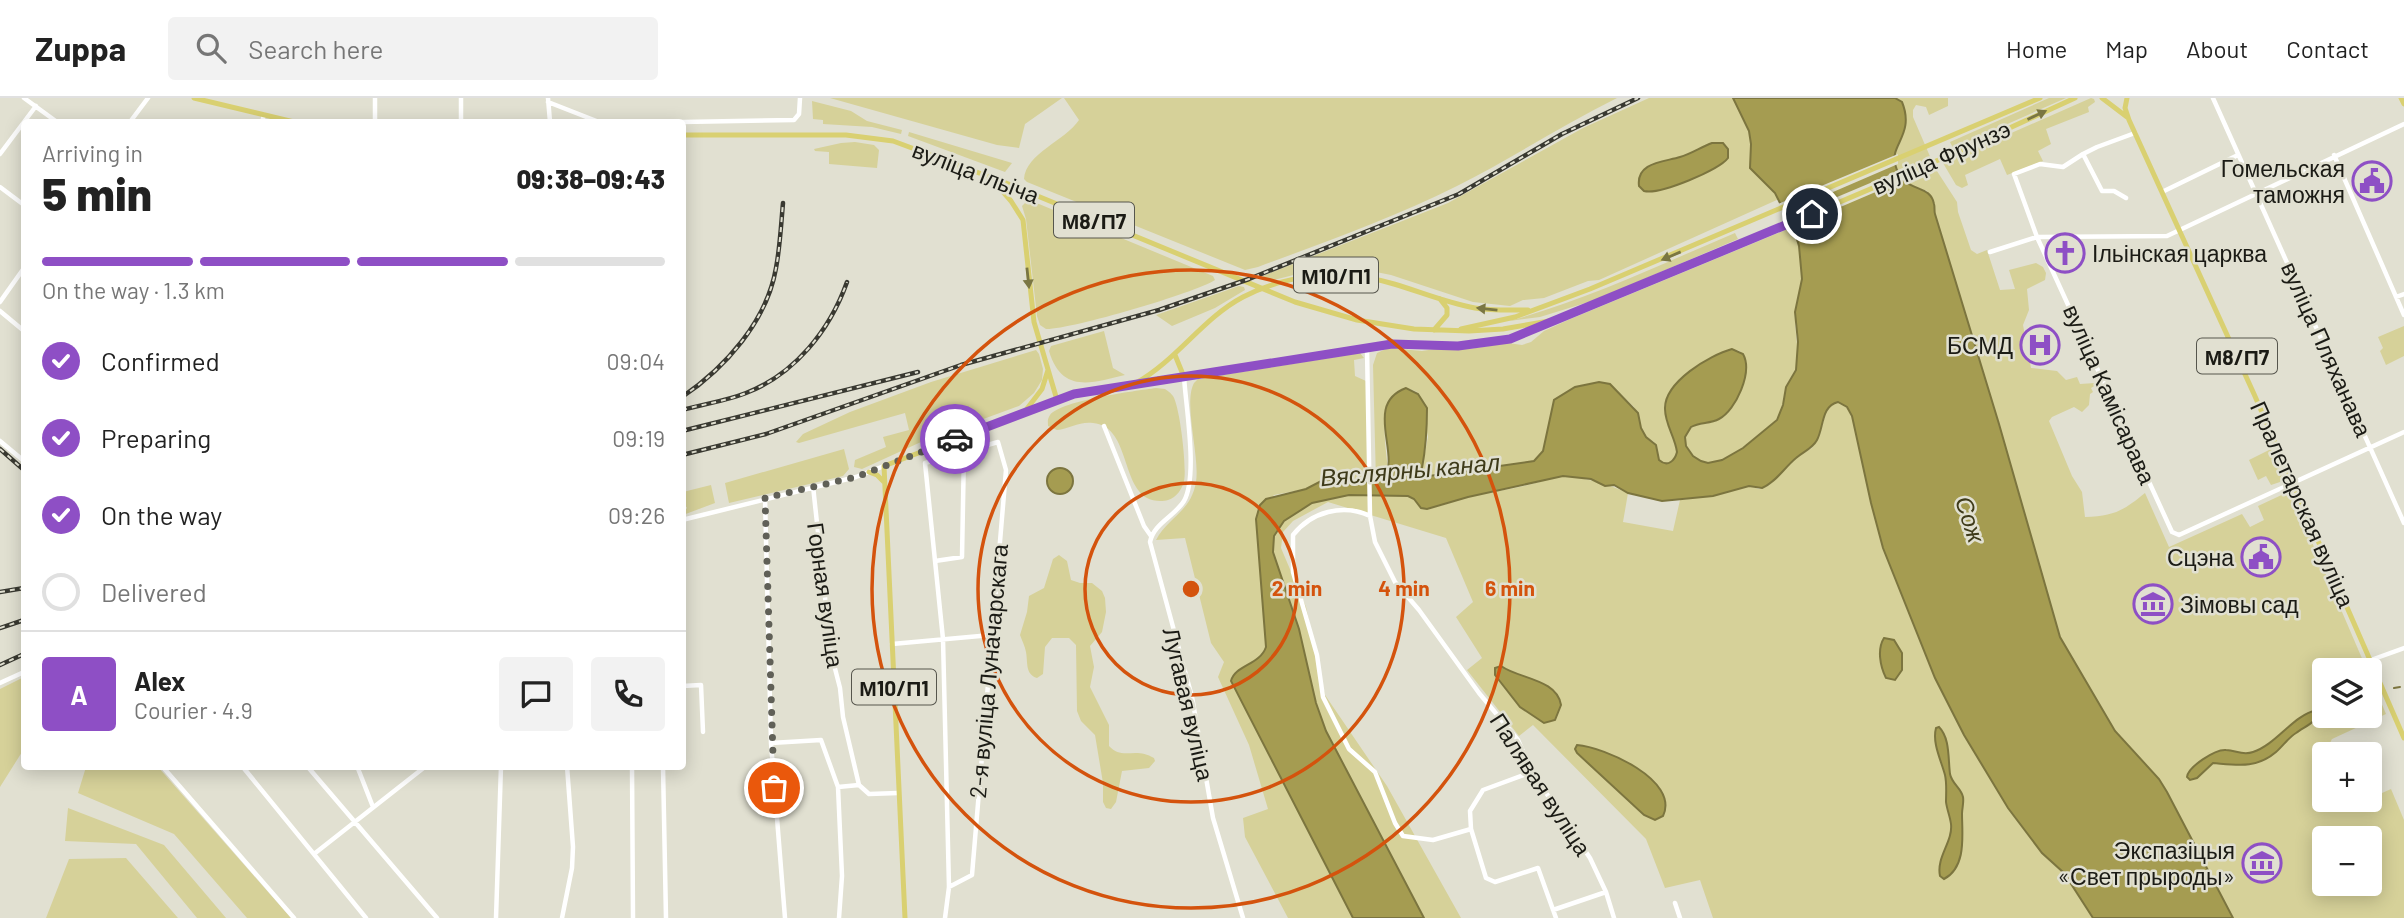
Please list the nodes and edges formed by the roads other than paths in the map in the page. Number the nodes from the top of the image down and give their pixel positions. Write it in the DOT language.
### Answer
graph roads {
  1 [pos="24,98"];
  2 [pos="148,98"];
  3 [pos="194,98"];
  4 [pos="375,98"];
  5 [pos="461,98"];
  6 [pos="800,98"];
  7 [pos="2040,98"];
  8 [pos="2075,98"];
  9 [pos="2127,98"];
  10 [pos="2213,98"];
  11 [pos="2401,98"];
  12 [pos="2104,99"];
  13 [pos="548,100"];
  14 [pos="2404,104"];
  15 [pos="36,106"];
  16 [pos="264,115"];
  17 [pos="26,119"];
  18 [pos="53,119"];
  19 [pos="133,119"];
  20 [pos="263,119"];
  21 [pos="281,119"];
  22 [pos="375,119"];
  23 [pos="461,119"];
  24 [pos="550,119"];
  25 [pos="592,119"];
  26 [pos="2129,120"];
  27 [pos="686,122"];
  28 [pos="2404,124"];
  29 [pos="21,126"];
  30 [pos="2135,133"];
  31 [pos="686,135"];
  32 [pos="0,154"];
  33 [pos="2083,154"];
  34 [pos="2238,155"];
  35 [pos="2334,155"];
  36 [pos="990,177"];
  37 [pos="0,187"];
  38 [pos="2162,192"];
  39 [pos="2257,192"];
  40 [pos="2126,198"];
  41 [pos="21,203"];
  42 [pos="2179,230"];
  43 [pos="2037,237"];
  44 [pos="1990,252"];
  45 [pos="21,272"];
  46 [pos="2404,294"];
  47 [pos="2396,297"];
  48 [pos="1440,299"];
  49 [pos="0,302"];
  50 [pos="1535,310"];
  51 [pos="0,311"];
  52 [pos="2404,314"];
  53 [pos="1556,319"];
  54 [pos="21,328"];
  55 [pos="1434,330"];
  56 [pos="1458,330"];
  57 [pos="1367,348"];
  58 [pos="1175,355"];
  59 [pos="1048,366"];
  60 [pos="1184,377"];
  61 [pos="1134,385"];
  62 [pos="1057,400"];
  63 [pos="1024,412"];
  64 [pos="1104,426"];
  65 [pos="2404,432"];
  66 [pos="0,441"];
  67 [pos="2371,448"];
  68 [pos="964,452"];
  69 [pos="21,458"];
  70 [pos="884,466"];
  71 [pos="869,472"];
  72 [pos="884,482"];
  73 [pos="2293,483"];
  74 [pos="813,486"];
  75 [pos="765,498"];
  76 [pos="1370,516"];
  77 [pos="686,519"];
  78 [pos="2404,523"];
  79 [pos="1151,536"];
  80 [pos="935,561"];
  81 [pos="990,635"];
  82 [pos="943,639"];
  83 [pos="892,644"];
  84 [pos="2404,648"];
  85 [pos="2370,658"];
  86 [pos="2376,658"];
  87 [pos="21,673"];
  88 [pos="0,683"];
  89 [pos="686,686"];
  90 [pos="2382,686"];
  91 [pos="703,732"];
  92 [pos="2404,738"];
  93 [pos="771,743"];
  94 [pos="166,770"];
  95 [pos="245,770"];
  96 [pos="310,770"];
  97 [pos="359,770"];
  98 [pos="421,770"];
  99 [pos="501,770"];
  100 [pos="567,770"];
  101 [pos="632,770"];
  102 [pos="663,770"];
  103 [pos="1531,772"];
  104 [pos="859,785"];
  105 [pos="838,787"];
  106 [pos="898,793"];
  107 [pos="373,807"];
  108 [pos="354,821"];
  109 [pos="1471,829"];
  110 [pos="314,854"];
  111 [pos="949,887"];
  112 [pos="1606,892"];
  113 [pos="1675,903"];
  114 [pos="1553,910"];
  115 [pos="295,918"];
  116 [pos="366,918"];
  117 [pos="436,918"];
  118 [pos="496,918"];
  119 [pos="562,918"];
  120 [pos="633,918"];
  121 [pos="666,918"];
  122 [pos="785,918"];
  123 [pos="839,918"];
  124 [pos="905,918"];
  125 [pos="945,918"];
  126 [pos="1243,918"];
  127 [pos="1556,918"];
  128 [pos="1614,918"];
  129 [pos="1680,918"];
  1 -- 15 [label="street"];
  2 -- 19 [label="street"];
  3 -- 16 [label="main road"];
  4 -- 22 [label="street"];
  5 -- 23 [label="street"];
  6 -- 27 [label="street"];
  7 -- 50 [label="main road, вуліца Фрунзэ / М8/П7, one-way"];
  53 -- 8 [label="main road, вуліца Фрунзэ / М8/П7, one-way"];
  9 -- 12 [label="main road, М8/П7"];
  9 -- 26 [label="main road, Пралетарская вуліца / М8/П7"];
  10 -- 34 [label="street, вуліца Пляханава"];
  11 -- 14 [label="main road"];
  12 -- 26 [label="main road, Пралетарская вуліца / М8/П7"];
  13 -- 24 [label="street"];
  13 -- 25 [label="street"];
  15 -- 17 [label="street"];
  15 -- 18 [label="street"];
  16 -- 20 [label="street"];
  16 -- 21 [label="main road"];
  26 -- 30 [label="main road, Пралетарская вуліца / М8/П7"];
  28 -- 35 [label="street"];
  29 -- 32 [label="street"];
  30 -- 33 [label="street"];
  30 -- 38 [label="main road, Пралетарская вуліца / М8/П7"];
  31 -- 36 [label="main road, вуліца Ільіча / М8/П7"];
  33 -- 40 [label="street"];
  33 -- 43 [label="street, вуліца Камісарава"];
  34 -- 38 [label="street"];
  34 -- 39 [label="street, вуліца Пляханава"];
  35 -- 39 [label="street"];
  35 -- 47 [label="street"];
  36 -- 55 [label="main road, вуліца Ільіча / М8/П7"];
  36 -- 59 [label="main road, one-way"];
  37 -- 41 [label="street"];
  38 -- 42 [label="main road, Пралетарская вуліца / М8/П7"];
  39 -- 42 [label="street"];
  39 -- 67 [label="street, вуліца Пляханава"];
  42 -- 43 [label="street"];
  42 -- 73 [label="main road, Пралетарская вуліца / М8/П7"];
  43 -- 44 [label="street"];
  43 -- 73 [label="street, вуліца Камісарава"];
  45 -- 49 [label="street"];
  46 -- 47 [label="street"];
  47 -- 52 [label="street"];
  50 -- 48 [label="main road, М10/П1, one-way"];
  48 -- 55 [label="main road"];
  48 -- 58 [label="main road, М10/П1"];
  50 -- 56 [label="main road, вуліца Ільіча / М8/П7"];
  51 -- 54 [label="street"];
  53 -- 56 [label="main road, вуліца Ільіча / М8/П7"];
  53 -- 57 [label="main road, вуліца Фрунзэ / М10/П1"];
  55 -- 56 [label="main road, вуліца Ільіча / М8/П7"];
  57 -- 60 [label="main road, вуліца Фрунзэ / М10/П1"];
  57 -- 76 [label="street, Палявая вуліца"];
  58 -- 60 [label="main road"];
  58 -- 61 [label="main road, М10/П1"];
  59 -- 62 [label="main road"];
  59 -- 63 [label="main road"];
  60 -- 61 [label="main road, вуліца Фрунзэ / М10/П1"];
  60 -- 79 [label="street"];
  61 -- 62 [label="main road, вуліца Фрунзэ / М10/П1"];
  62 -- 63 [label="main road, вуліца Фрунзэ / М10/П1"];
  63 -- 70 [label="main road, вуліца Фрунзэ / М10/П1"];
  64 -- 79 [label="street, Лугавая вуліца"];
  65 -- 67 [label="street"];
  66 -- 69 [label="street"];
  67 -- 73 [label="street"];
  67 -- 78 [label="street, вуліца Пляханава"];
  68 -- 80 [label="street"];
  68 -- 80 [label="street"];
  68 -- 81 [label="street, 2-я вуліца Луначарскага"];
  70 -- 71 [label="street"];
  70 -- 72 [label="main road, М10/П1"];
  71 -- 72 [label="main road"];
  71 -- 74 [label="street"];
  72 -- 83 [label="main road, М10/П1"];
  73 -- 85 [label="main road, Пралетарская вуліца / М8/П7"];
  74 -- 75 [label="street"];
  74 -- 104 [label="street, Горная вуліца"];
  75 -- 77 [label="street"];
  75 -- 93 [label="street"];
  76 -- 103 [label="street, Палявая вуліца"];
  76 -- 109 [label="street"];
  79 -- 126 [label="street, Лугавая вуліца"];
  80 -- 82 [label="street"];
  81 -- 82 [label="street"];
  81 -- 111 [label="street, 2-я вуліца Луначарскага"];
  82 -- 83 [label="street"];
  82 -- 111 [label="street"];
  83 -- 106 [label="main road, М10/П1"];
  84 -- 86 [label="street"];
  87 -- 88 [label="street"];
  89 -- 91 [label="street"];
  90 -- 92 [label="main road, Пралетарская вуліца / М8/П7"];
  93 -- 105 [label="street"];
  93 -- 122 [label="street"];
  94 -- 115 [label="street"];
  95 -- 110 [label="street"];
  96 -- 108 [label="street"];
  97 -- 107 [label="street"];
  98 -- 107 [label="street"];
  99 -- 118 [label="street"];
  100 -- 119 [label="street"];
  101 -- 120 [label="street"];
  102 -- 121 [label="street"];
  103 -- 109 [label="street"];
  103 -- 112 [label="street, Палявая вуліца"];
  104 -- 105 [label="street"];
  104 -- 106 [label="street"];
  105 -- 123 [label="street"];
  106 -- 124 [label="main road, М10/П1"];
  107 -- 108 [label="street"];
  108 -- 110 [label="street"];
  108 -- 117 [label="street"];
  109 -- 114 [label="street"];
  110 -- 116 [label="street"];
  111 -- 125 [label="street"];
  112 -- 114 [label="street"];
  112 -- 128 [label="street, Палявая вуліца"];
  113 -- 129 [label="street"];
  114 -- 127 [label="street"];
}
